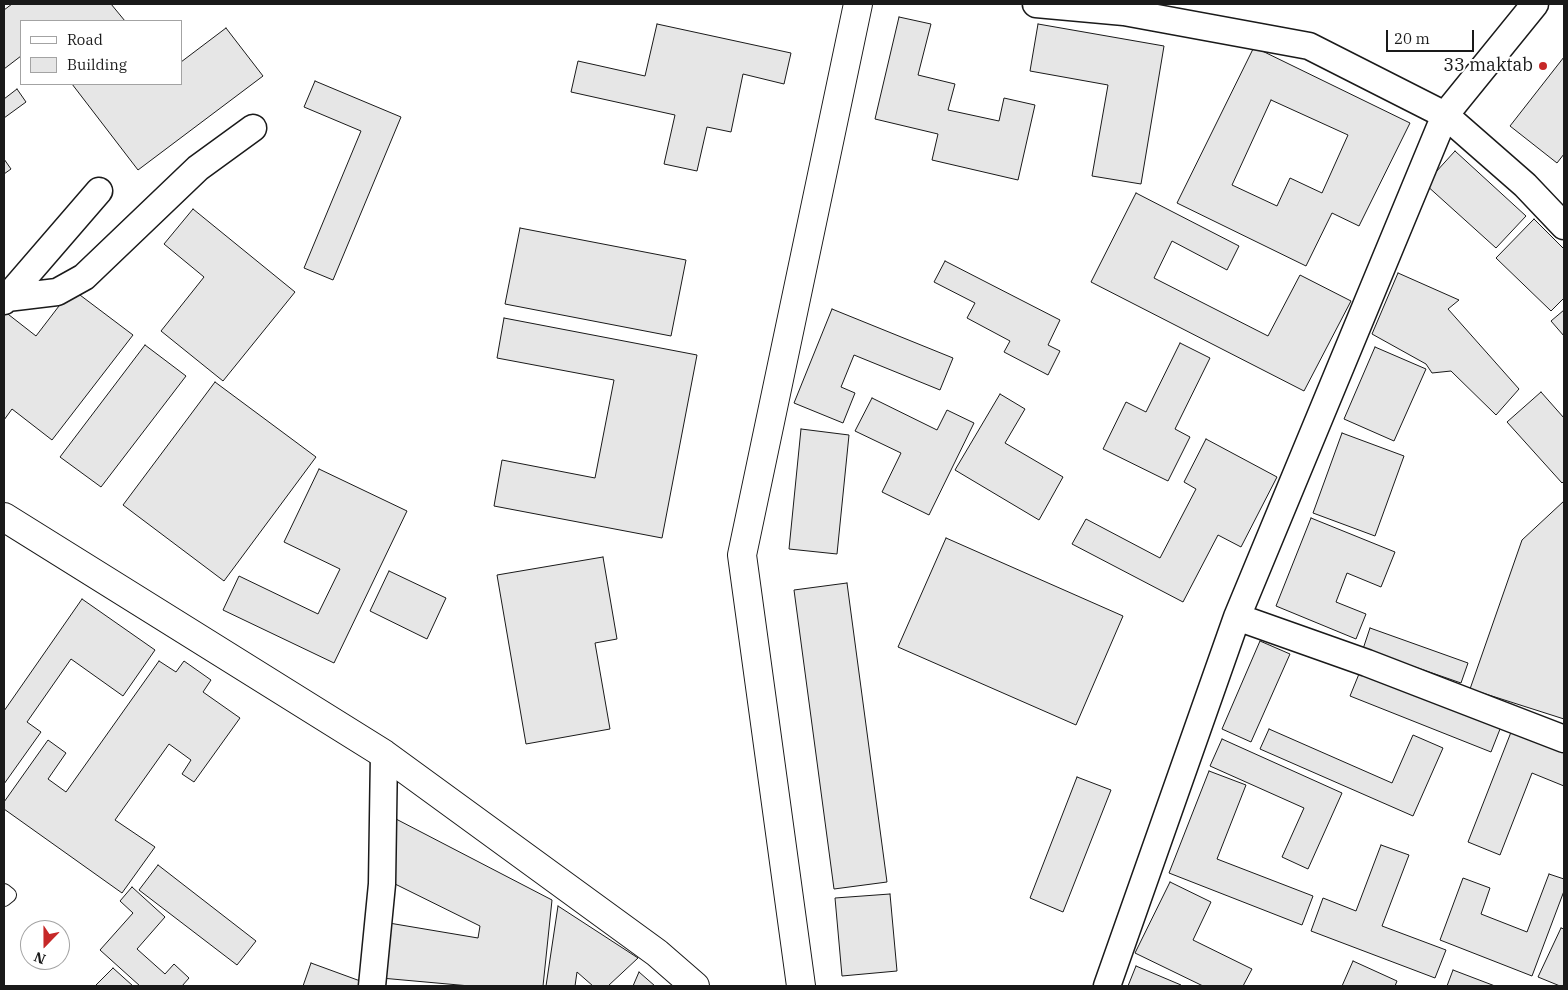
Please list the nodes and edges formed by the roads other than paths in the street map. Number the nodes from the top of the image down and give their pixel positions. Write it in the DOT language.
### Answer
graph roads {
  1 [pos="858,4"];
  2 [pos="1036,4"];
  3 [pos="1535,4"];
  4 [pos="1124,8"];
  5 [pos="1446,115"];
  6 [pos="252,128"];
  7 [pos="100,191"];
  8 [pos="1564,226"];
  9 [pos="5,300"];
  10 [pos="4,517"];
  11 [pos="1237,617"];
  12 [pos="1564,739"];
  13 [pos="384,754"];
  14 [pos="4,891"];
  15 [pos="4,899"];
  16 [pos="372,986"];
  17 [pos="695,986"];
  18 [pos="801,986"];
  19 [pos="1107,986"];
  1 -- 18 [label="main road"];
  2 -- 4 [label="street"];
  3 -- 5 [label="street"];
  4 -- 5 [label="street"];
  5 -- 8 [label="street"];
  5 -- 11 [label="street"];
  6 -- 9 [label="street"];
  7 -- 9 [label="street"];
  10 -- 13 [label="main road"];
  11 -- 12 [label="street"];
  11 -- 19 [label="street"];
  13 -- 16 [label="street"];
  13 -- 17 [label="main road"];
  14 -- 15 [label="lane"];
}
